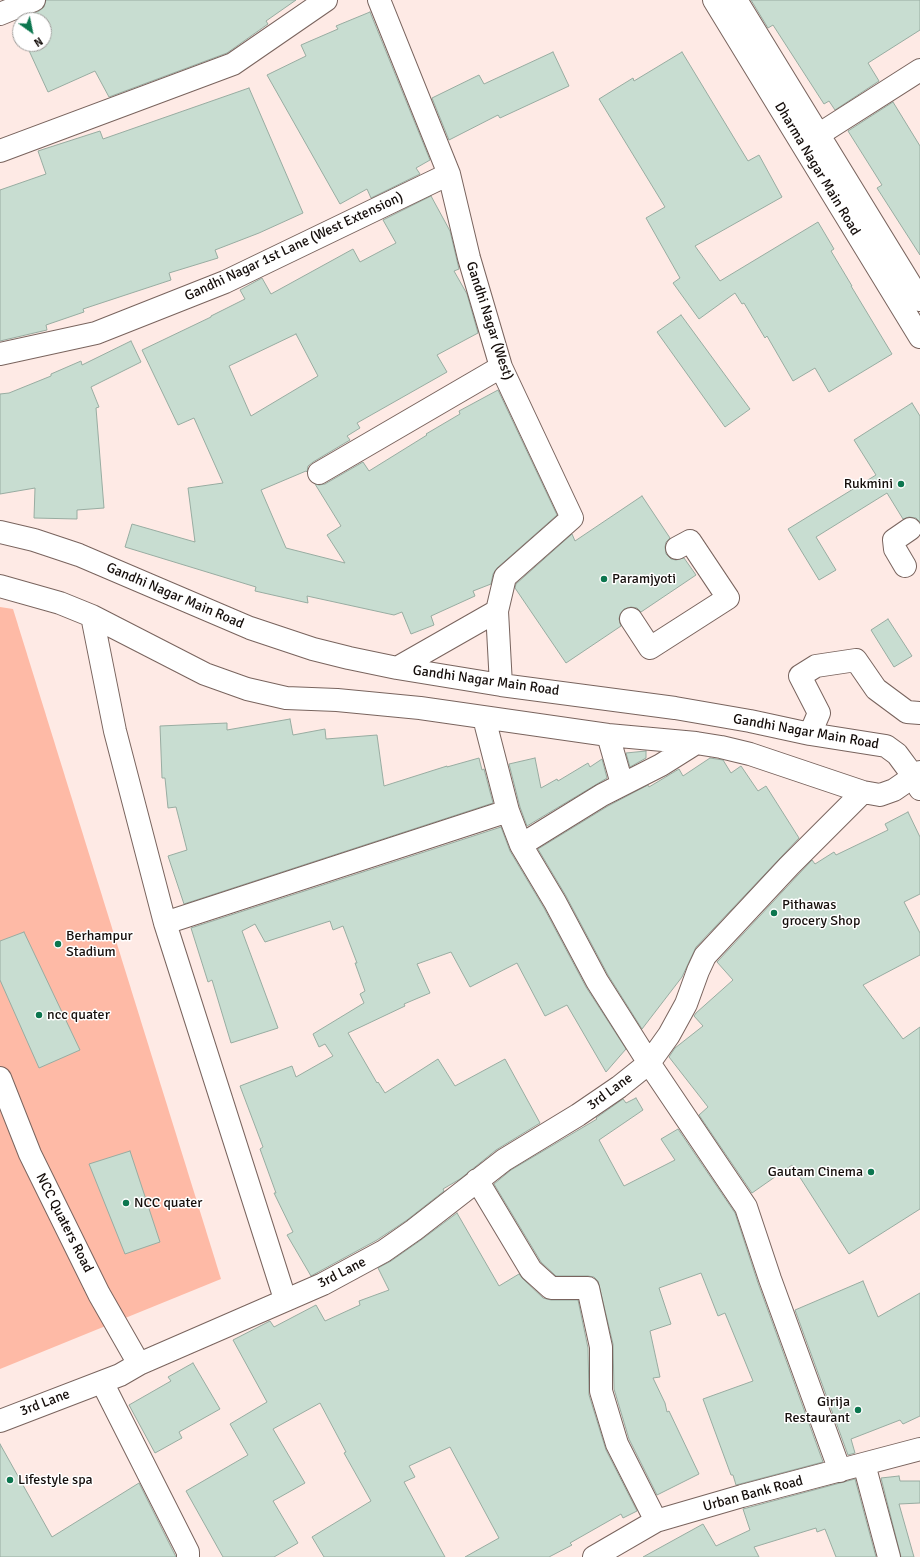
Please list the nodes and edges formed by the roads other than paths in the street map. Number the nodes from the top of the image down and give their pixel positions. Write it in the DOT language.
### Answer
graph roads {
  1 [pos="34,0"];
  2 [pos="326,0"];
  3 [pos="379,0"];
  4 [pos="714,0"];
  5 [pos="736,0"];
  6 [pos="0,14"];
  7 [pos="920,70"];
  8 [pos="811,140"];
  9 [pos="0,151"];
  10 [pos="449,174"];
  11 [pos="916,302"];
  12 [pos="920,337"];
  13 [pos="0,354"];
  14 [pos="501,367"];
  15 [pos="319,473"];
  16 [pos="910,529"];
  17 [pos="0,532"];
  18 [pos="677,548"];
  19 [pos="905,566"];
  20 [pos="0,586"];
  21 [pos="497,611"];
  22 [pos="92,616"];
  23 [pos="631,619"];
  24 [pos="397,668"];
  25 [pos="501,685"];
  26 [pos="920,713"];
  27 [pos="484,718"];
  28 [pos="810,734"];
  29 [pos="608,735"];
  30 [pos="696,744"];
  31 [pos="918,779"];
  32 [pos="622,784"];
  33 [pos="863,792"];
  34 [pos="508,811"];
  35 [pos="521,844"];
  36 [pos="165,923"];
  37 [pos="649,1063"];
  38 [pos="0,1078"];
  39 [pos="477,1180"];
  40 [pos="285,1299"];
  41 [pos="139,1364"];
  42 [pos="102,1382"];
  43 [pos="0,1421"];
  44 [pos="919,1450"];
  45 [pos="864,1464"];
  46 [pos="840,1471"];
  47 [pos="656,1521"];
  48 [pos="188,1557"];
  49 [pos="594,1557"];
  50 [pos="889,1557"];
  1 -- 6 [label="street"];
  2 -- 9 [label="street"];
  3 -- 10 [label="street, Gandhi Nagar (West)"];
  4 -- 8 [label="street, Dharma Nagar Main Road"];
  5 -- 8 [label="street, Dharma Nagar Main Road"];
  7 -- 8 [label="street"];
  8 -- 11 [label="street, Dharma Nagar Main Road"];
  10 -- 13 [label="street, Gandhi Nagar 1st Lane (West Extension)"];
  10 -- 14 [label="street, Gandhi Nagar (West)"];
  11 -- 12 [label="street, Dharma Nagar Main Road"];
  14 -- 15 [label="street"];
  14 -- 21 [label="street, Gandhi Nagar (West)"];
  16 -- 19 [label="street"];
  17 -- 24 [label="street, Gandhi Nagar Main Road"];
  18 -- 23 [label="street"];
  20 -- 22 [label="street, Gandhi Nagar Main Road"];
  21 -- 24 [label="street"];
  21 -- 25 [label="street, Gandhi Nagar (West)"];
  22 -- 27 [label="street, Gandhi Nagar Main Road"];
  22 -- 36 [label="street"];
  24 -- 25 [label="street, Gandhi Nagar Main Road"];
  25 -- 28 [label="street, Gandhi Nagar Main Road"];
  26 -- 28 [label="street"];
  27 -- 29 [label="street, Gandhi Nagar Main Road"];
  27 -- 34 [label="street"];
  28 -- 31 [label="street, Gandhi Nagar Main Road"];
  29 -- 30 [label="street, Gandhi Nagar Main Road"];
  29 -- 32 [label="street"];
  30 -- 32 [label="street"];
  30 -- 33 [label="street, Gandhi Nagar Main Road"];
  31 -- 33 [label="street, Gandhi Nagar Main Road"];
  32 -- 35 [label="street"];
  33 -- 37 [label="street, 3rd Lane"];
  34 -- 35 [label="street"];
  34 -- 36 [label="street"];
  35 -- 37 [label="street"];
  36 -- 40 [label="street"];
  37 -- 39 [label="street, 3rd Lane"];
  37 -- 46 [label="street"];
  38 -- 41 [label="street, NCC Quaters Road"];
  39 -- 40 [label="street, 3rd Lane"];
  39 -- 47 [label="street"];
  40 -- 41 [label="street, 3rd Lane"];
  41 -- 42 [label="street, 3rd Lane"];
  42 -- 43 [label="street, 3rd Lane"];
  42 -- 48 [label="street"];
  44 -- 45 [label="street, Urban Bank Road"];
  45 -- 46 [label="street, Urban Bank Road"];
  45 -- 50 [label="street"];
  46 -- 47 [label="street, Urban Bank Road"];
  47 -- 49 [label="street, Urban Bank Road"];
}
